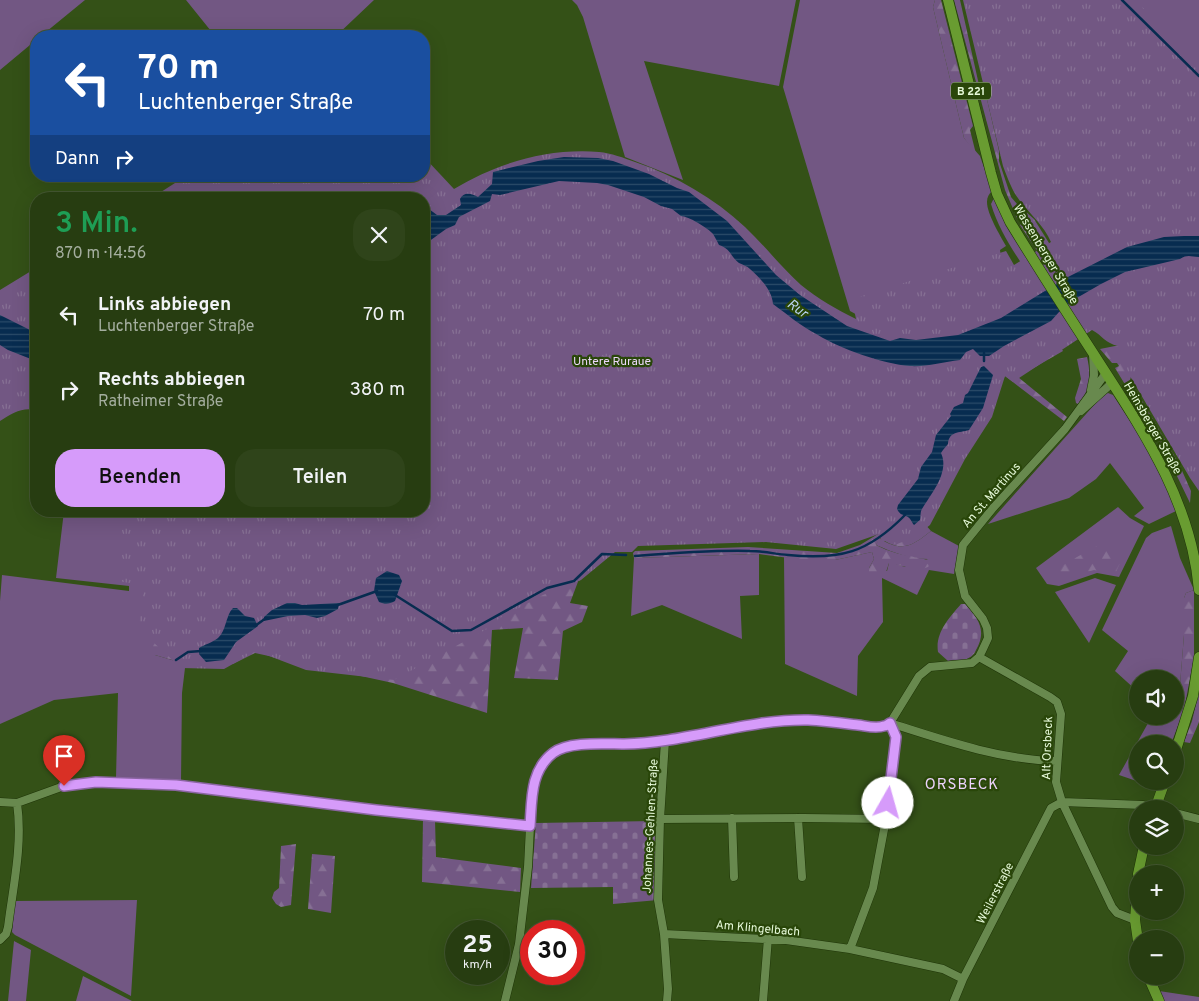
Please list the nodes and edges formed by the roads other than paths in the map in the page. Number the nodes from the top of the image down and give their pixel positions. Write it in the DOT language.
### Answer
graph roads {
  1 [pos="948,0"];
  2 [pos="1086,343"];
  3 [pos="1093,354"];
  4 [pos="1106,373"];
  5 [pos="1112,383"];
  6 [pos="1091,393"];
  7 [pos="1077,414"];
  8 [pos="1199,590"];
  9 [pos="979,657"];
  10 [pos="1199,657"];
  11 [pos="890,723"];
  12 [pos="1181,735"];
  13 [pos="665,741"];
  14 [pos="1056,762"];
  15 [pos="0,802"];
  16 [pos="1062,802"];
  17 [pos="17,803"];
  18 [pos="1129,804"];
  19 [pos="1184,815"];
  20 [pos="732,818"];
  21 [pos="798,818"];
  22 [pos="660,819"];
  23 [pos="886,819"];
  24 [pos="1199,819"];
  25 [pos="530,826"];
  26 [pos="734,877"];
  27 [pos="802,877"];
  28 [pos="1129,918"];
  29 [pos="1135,920"];
  30 [pos="1136,930"];
  31 [pos="664,934"];
  32 [pos="768,938"];
  33 [pos="0,940"];
  34 [pos="850,950"];
  35 [pos="963,979"];
  36 [pos="1152,985"];
  37 [pos="505,1001"];
  38 [pos="667,1001"];
  39 [pos="763,1001"];
  40 [pos="954,1001"];
  41 [pos="1159,1001"];
  1 -- 2 [label="main road, Wassenberger Straße / B 221"];
  2 -- 3 [label="main road, Heinsberger Straße / B 221"];
  3 -- 4 [label="main road, Heinsberger Straße / B 221"];
  3 -- 6 [label="street, An St. Martinus"];
  4 -- 5 [label="main road, Heinsberger Straße / B 221"];
  4 -- 6 [label="street, An St. Martinus"];
  5 -- 7 [label="street, An St. Martinus"];
  5 -- 8 [label="main road, Heinsberger Straße / B 221"];
  6 -- 7 [label="street, An St. Martinus"];
  7 -- 9 [label="street, An St. Martinus"];
  9 -- 11 [label="street"];
  9 -- 14 [label="street, Alt Orsbeck"];
  10 -- 12 [label="main road"];
  11 -- 13 [label="street"];
  11 -- 14 [label="street"];
  11 -- 23 [label="street"];
  13 -- 22 [label="street, Johannes-Gehlen-Straße"];
  13 -- 25 [label="street"];
  14 -- 16 [label="street, Alt Orsbeck"];
  15 -- 17 [label="street"];
  16 -- 18 [label="street"];
  16 -- 28 [label="street, Alt Orsbeck"];
  16 -- 35 [label="street, Weilerstraße"];
  17 -- 25 [label="street"];
  17 -- 33 [label="street"];
  19 -- 24 [label="street"];
  20 -- 21 [label="street"];
  20 -- 22 [label="street"];
  20 -- 26 [label="street"];
  21 -- 23 [label="street"];
  21 -- 27 [label="street"];
  22 -- 31 [label="street, Johannes-Gehlen-Straße"];
  23 -- 34 [label="street"];
  25 -- 37 [label="street"];
  29 -- 30 [label="main road"];
  31 -- 32 [label="street, Am Klingelbach"];
  31 -- 38 [label="street, Johannes-Gehlen-Straße"];
  32 -- 34 [label="street, Am Klingelbach"];
  32 -- 39 [label="street"];
  34 -- 35 [label="street, Am Klingelbach"];
  35 -- 40 [label="street, Weilerstraße"];
  36 -- 41 [label="main road"];
}
